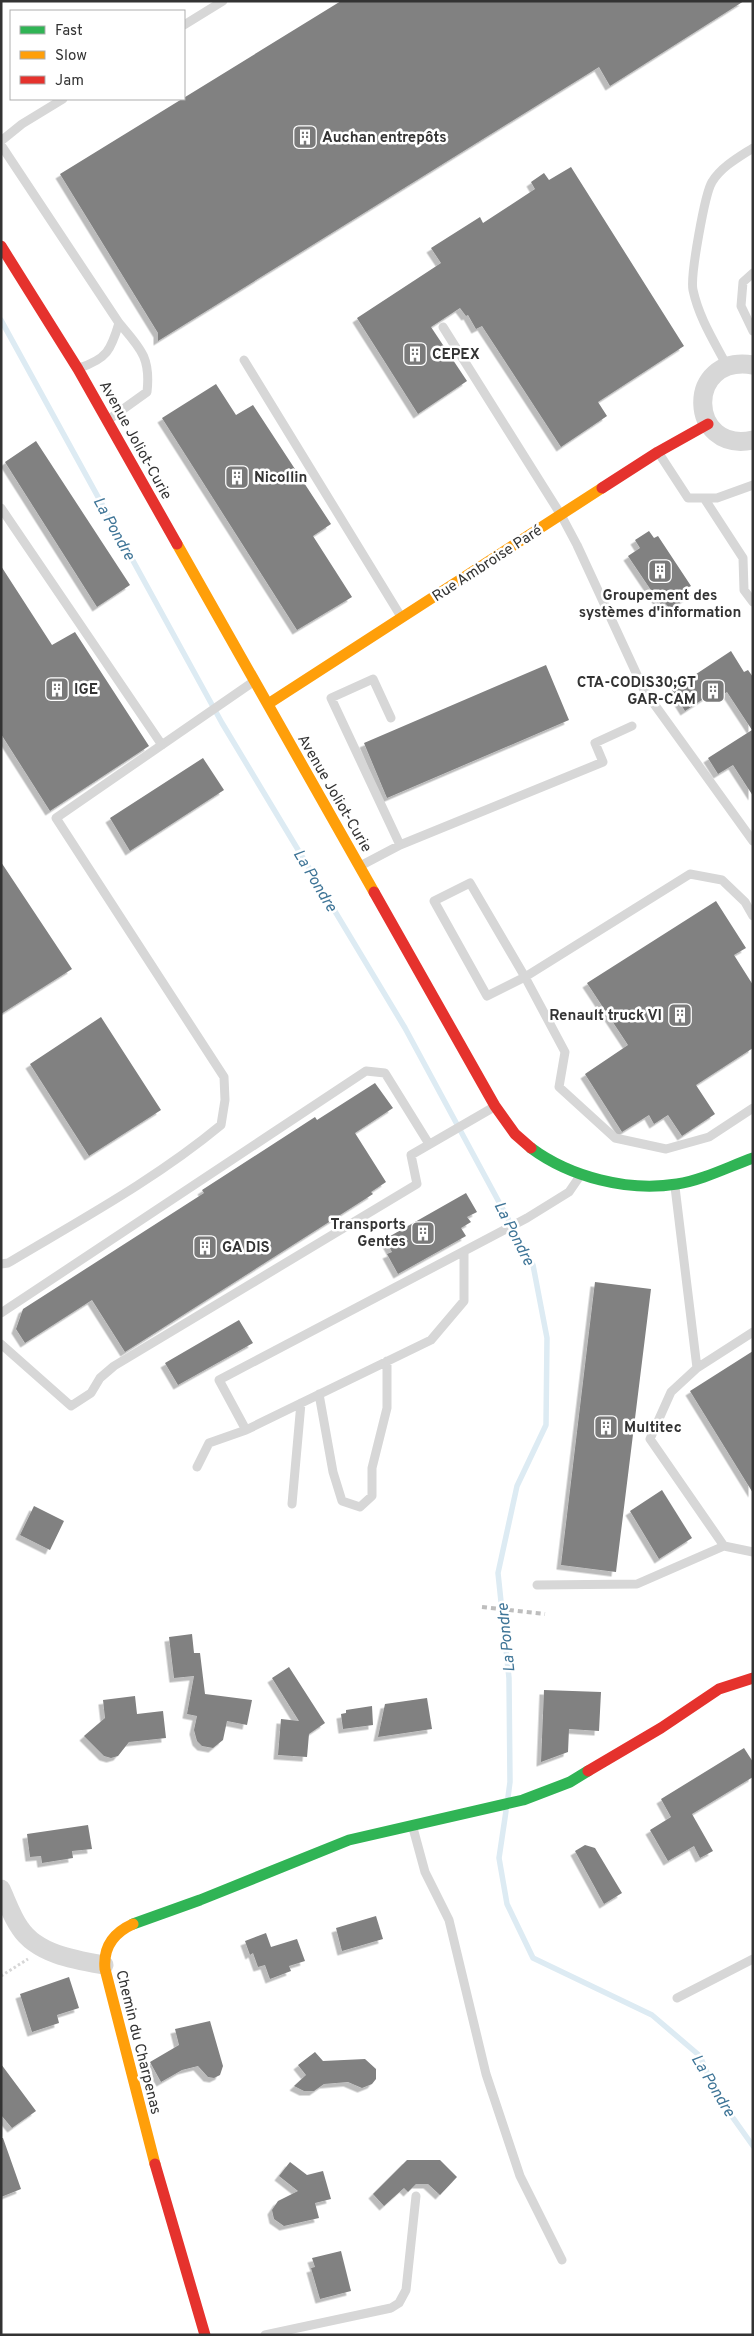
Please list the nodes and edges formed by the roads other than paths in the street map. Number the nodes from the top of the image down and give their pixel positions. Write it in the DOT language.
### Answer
graph roads {
  1 [pos="223,1"];
  2 [pos="185,24"];
  3 [pos="61,100"];
  4 [pos="1,141"];
  5 [pos="1,145"];
  6 [pos="753,148"];
  7 [pos="1,246"];
  8 [pos="753,273"];
  9 [pos="118,323"];
  10 [pos="443,327"];
  11 [pos="753,331"];
  12 [pos="244,360"];
  13 [pos="753,365"];
  14 [pos="727,366"];
  15 [pos="78,368"];
  16 [pos="107,420"];
  17 [pos="708,424"];
  18 [pos="753,440"];
  19 [pos="658,452"];
  20 [pos="753,485"];
  21 [pos="704,498"];
  22 [pos="1,508"];
  23 [pos="561,515"];
  24 [pos="753,602"];
  25 [pos="402,618"];
  26 [pos="255,682"];
  27 [pos="268,704"];
  28 [pos="391,718"];
  29 [pos="632,726"];
  30 [pos="162,745"];
  31 [pos="753,841"];
  32 [pos="400,845"];
  33 [pos="360,866"];
  34 [pos="753,916"];
  35 [pos="525,977"];
  36 [pos="495,1106"];
  37 [pos="753,1108"];
  38 [pos="429,1144"];
  39 [pos="753,1158"];
  40 [pos="581,1173"];
  41 [pos="675,1184"];
  42 [pos="464,1251"];
  43 [pos="1,1264"];
  44 [pos="1,1313"];
  45 [pos="753,1332"];
  46 [pos="1,1344"];
  47 [pos="387,1361"];
  48 [pos="697,1368"];
  49 [pos="319,1394"];
  50 [pos="301,1403"];
  51 [pos="246,1430"];
  52 [pos="197,1467"];
  53 [pos="292,1504"];
  54 [pos="724,1546"];
  55 [pos="753,1552"];
  56 [pos="537,1585"];
  57 [pos="753,1678"];
  58 [pos="412,1825"];
  59 [pos="1,1889"];
  60 [pos="753,1959"];
  61 [pos="104,1965"];
  62 [pos="677,1998"];
  63 [pos="416,2196"];
  64 [pos="562,2260"];
  65 [pos="205,2335"];
  66 [pos="265,2335"];
  1 -- 2 [label="lane"];
  3 -- 4 [label="lane"];
  5 -- 9 [label="lane"];
  6 -- 14 [label="lane"];
  7 -- 15 [label="street, Avenue Joliot-Curie"];
  8 -- 11 [label="lane"];
  9 -- 15 [label="lane"];
  9 -- 16 [label="lane"];
  10 -- 23 [label="lane"];
  12 -- 25 [label="lane"];
  13 -- 14 [label="street"];
  14 -- 17 [label="street"];
  15 -- 16 [label="street, Avenue Joliot-Curie"];
  16 -- 26 [label="street, Avenue Joliot-Curie"];
  17 -- 18 [label="street"];
  17 -- 19 [label="street, Rue Ambroise Paré"];
  19 -- 21 [label="lane"];
  19 -- 23 [label="street, Rue Ambroise Paré"];
  20 -- 21 [label="lane"];
  21 -- 24 [label="lane"];
  22 -- 30 [label="lane"];
  23 -- 25 [label="street, Rue Ambroise Paré"];
  23 -- 31 [label="lane"];
  25 -- 27 [label="street, Rue Ambroise Paré"];
  26 -- 27 [label="street, Avenue Joliot-Curie"];
  26 -- 30 [label="lane"];
  27 -- 33 [label="street, Avenue Joliot-Curie"];
  28 -- 32 [label="lane"];
  29 -- 32 [label="lane"];
  30 -- 43 [label="lane"];
  32 -- 33 [label="lane"];
  33 -- 36 [label="street, Avenue Joliot-Curie"];
  34 -- 35 [label="lane"];
  35 -- 35 [label="lane"];
  35 -- 37 [label="lane"];
  36 -- 38 [label="lane"];
  36 -- 40 [label="street, Avenue Joliot-Curie"];
  38 -- 44 [label="lane"];
  38 -- 46 [label="lane"];
  39 -- 41 [label="street, Avenue Joliot-Curie"];
  40 -- 41 [label="street, Avenue Joliot-Curie"];
  40 -- 42 [label="lane"];
  41 -- 48 [label="lane"];
  42 -- 47 [label="lane"];
  42 -- 51 [label="lane"];
  45 -- 48 [label="lane"];
  47 -- 49 [label="lane"];
  47 -- 49 [label="lane"];
  48 -- 54 [label="lane"];
  49 -- 50 [label="lane"];
  50 -- 51 [label="lane"];
  50 -- 53 [label="lane"];
  51 -- 52 [label="lane"];
  54 -- 55 [label="lane"];
  54 -- 56 [label="lane"];
  57 -- 58 [label="street, Chemin du Charpenas"];
  58 -- 61 [label="street, Chemin du Charpenas"];
  58 -- 64 [label="lane"];
  59 -- 61 [label="street"];
  60 -- 62 [label="lane"];
  61 -- 65 [label="street, Chemin du Charpenas"];
  63 -- 66 [label="lane"];
}
